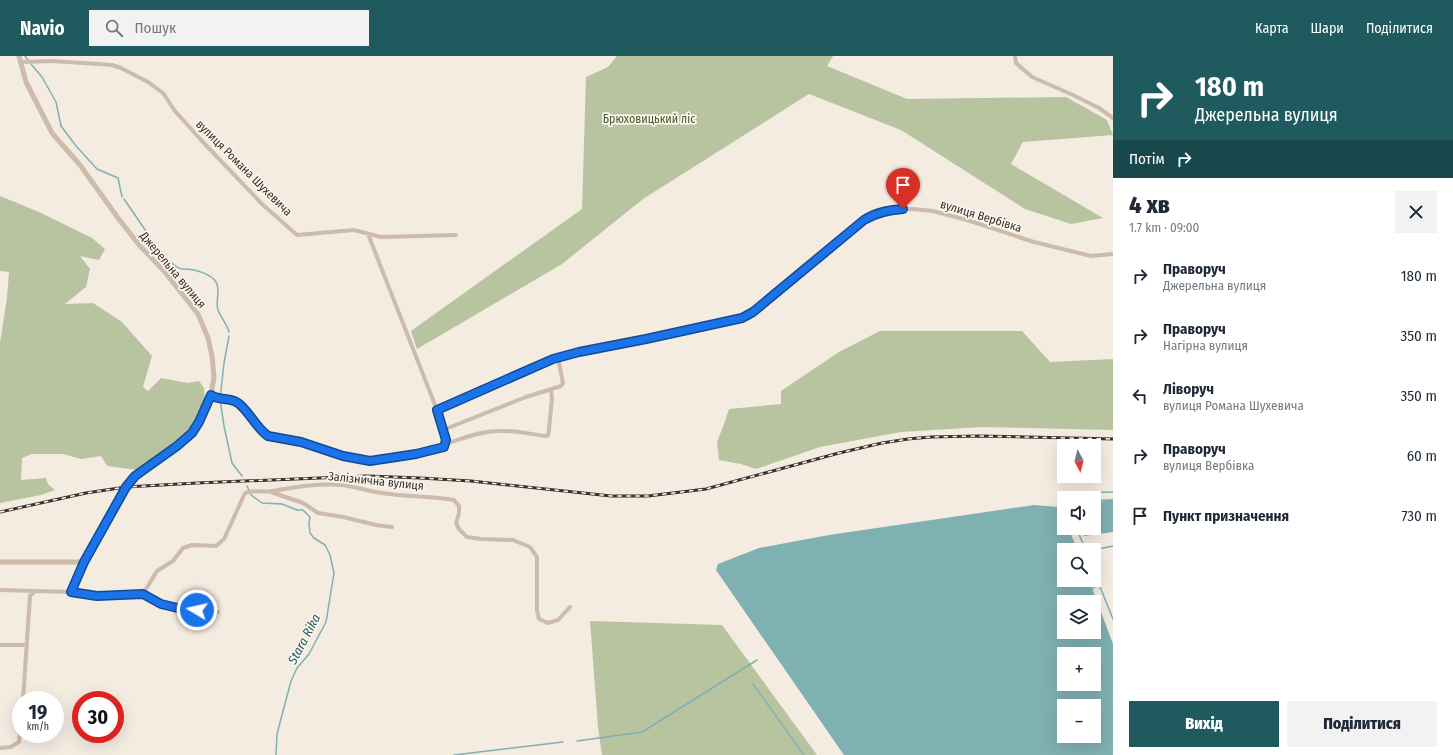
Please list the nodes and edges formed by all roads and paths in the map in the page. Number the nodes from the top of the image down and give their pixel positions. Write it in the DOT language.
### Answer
graph roads {
  1 [pos="19,56"];
  2 [pos="1015,56"];
  3 [pos="22,62"];
  4 [pos="1113,118"];
  5 [pos="368,234"];
  6 [pos="456,235"];
  7 [pos="1113,254"];
  8 [pos="558,358"];
  9 [pos="551,389"];
  10 [pos="213,397"];
  11 [pos="437,410"];
  12 [pos="443,430"];
  13 [pos="445,444"];
  14 [pos="270,491"];
  15 [pos="392,527"];
  16 [pos="0,562"];
  17 [pos="84,562"];
  18 [pos="0,590"];
  19 [pos="35,590"];
  20 [pos="71,592"];
  21 [pos="143,594"];
  22 [pos="570,607"];
  23 [pos="218,612"];
  24 [pos="0,645"];
  25 [pos="27,645"];
  26 [pos="24,691"];
  27 [pos="18,743"];
  28 [pos="0,748"];
  1 -- 3 [label="street, Джерельна вулиця"];
  2 -- 4 [label="street"];
  3 -- 5 [label="street, вулиця Романа Шухевича"];
  3 -- 10 [label="street, Джерельна вулиця"];
  5 -- 6 [label="street, вулиця Романа Шухевича"];
  5 -- 11 [label="street"];
  7 -- 8 [label="street, вулиця Вербівка"];
  8 -- 9 [label="street"];
  8 -- 11 [label="street, вулиця Вербівка"];
  9 -- 12 [label="street"];
  9 -- 13 [label="street"];
  10 -- 13 [label="street"];
  10 -- 17 [label="street, Джерельна вулиця"];
  11 -- 12 [label="street"];
  12 -- 13 [label="street"];
  14 -- 15 [label="street, Залізнична вулиця"];
  14 -- 21 [label="street, Залізнична вулиця"];
  14 -- 22 [label="street, Залізнична вулиця"];
  16 -- 17 [label="street"];
  17 -- 20 [label="street, Джерельна вулиця"];
  18 -- 19 [label="street"];
  19 -- 20 [label="street"];
  19 -- 25 [label="street"];
  20 -- 21 [label="street"];
  21 -- 23 [label="street"];
  24 -- 25 [label="street"];
  25 -- 26 [label="street"];
  27 -- 28 [label="street"];
}
